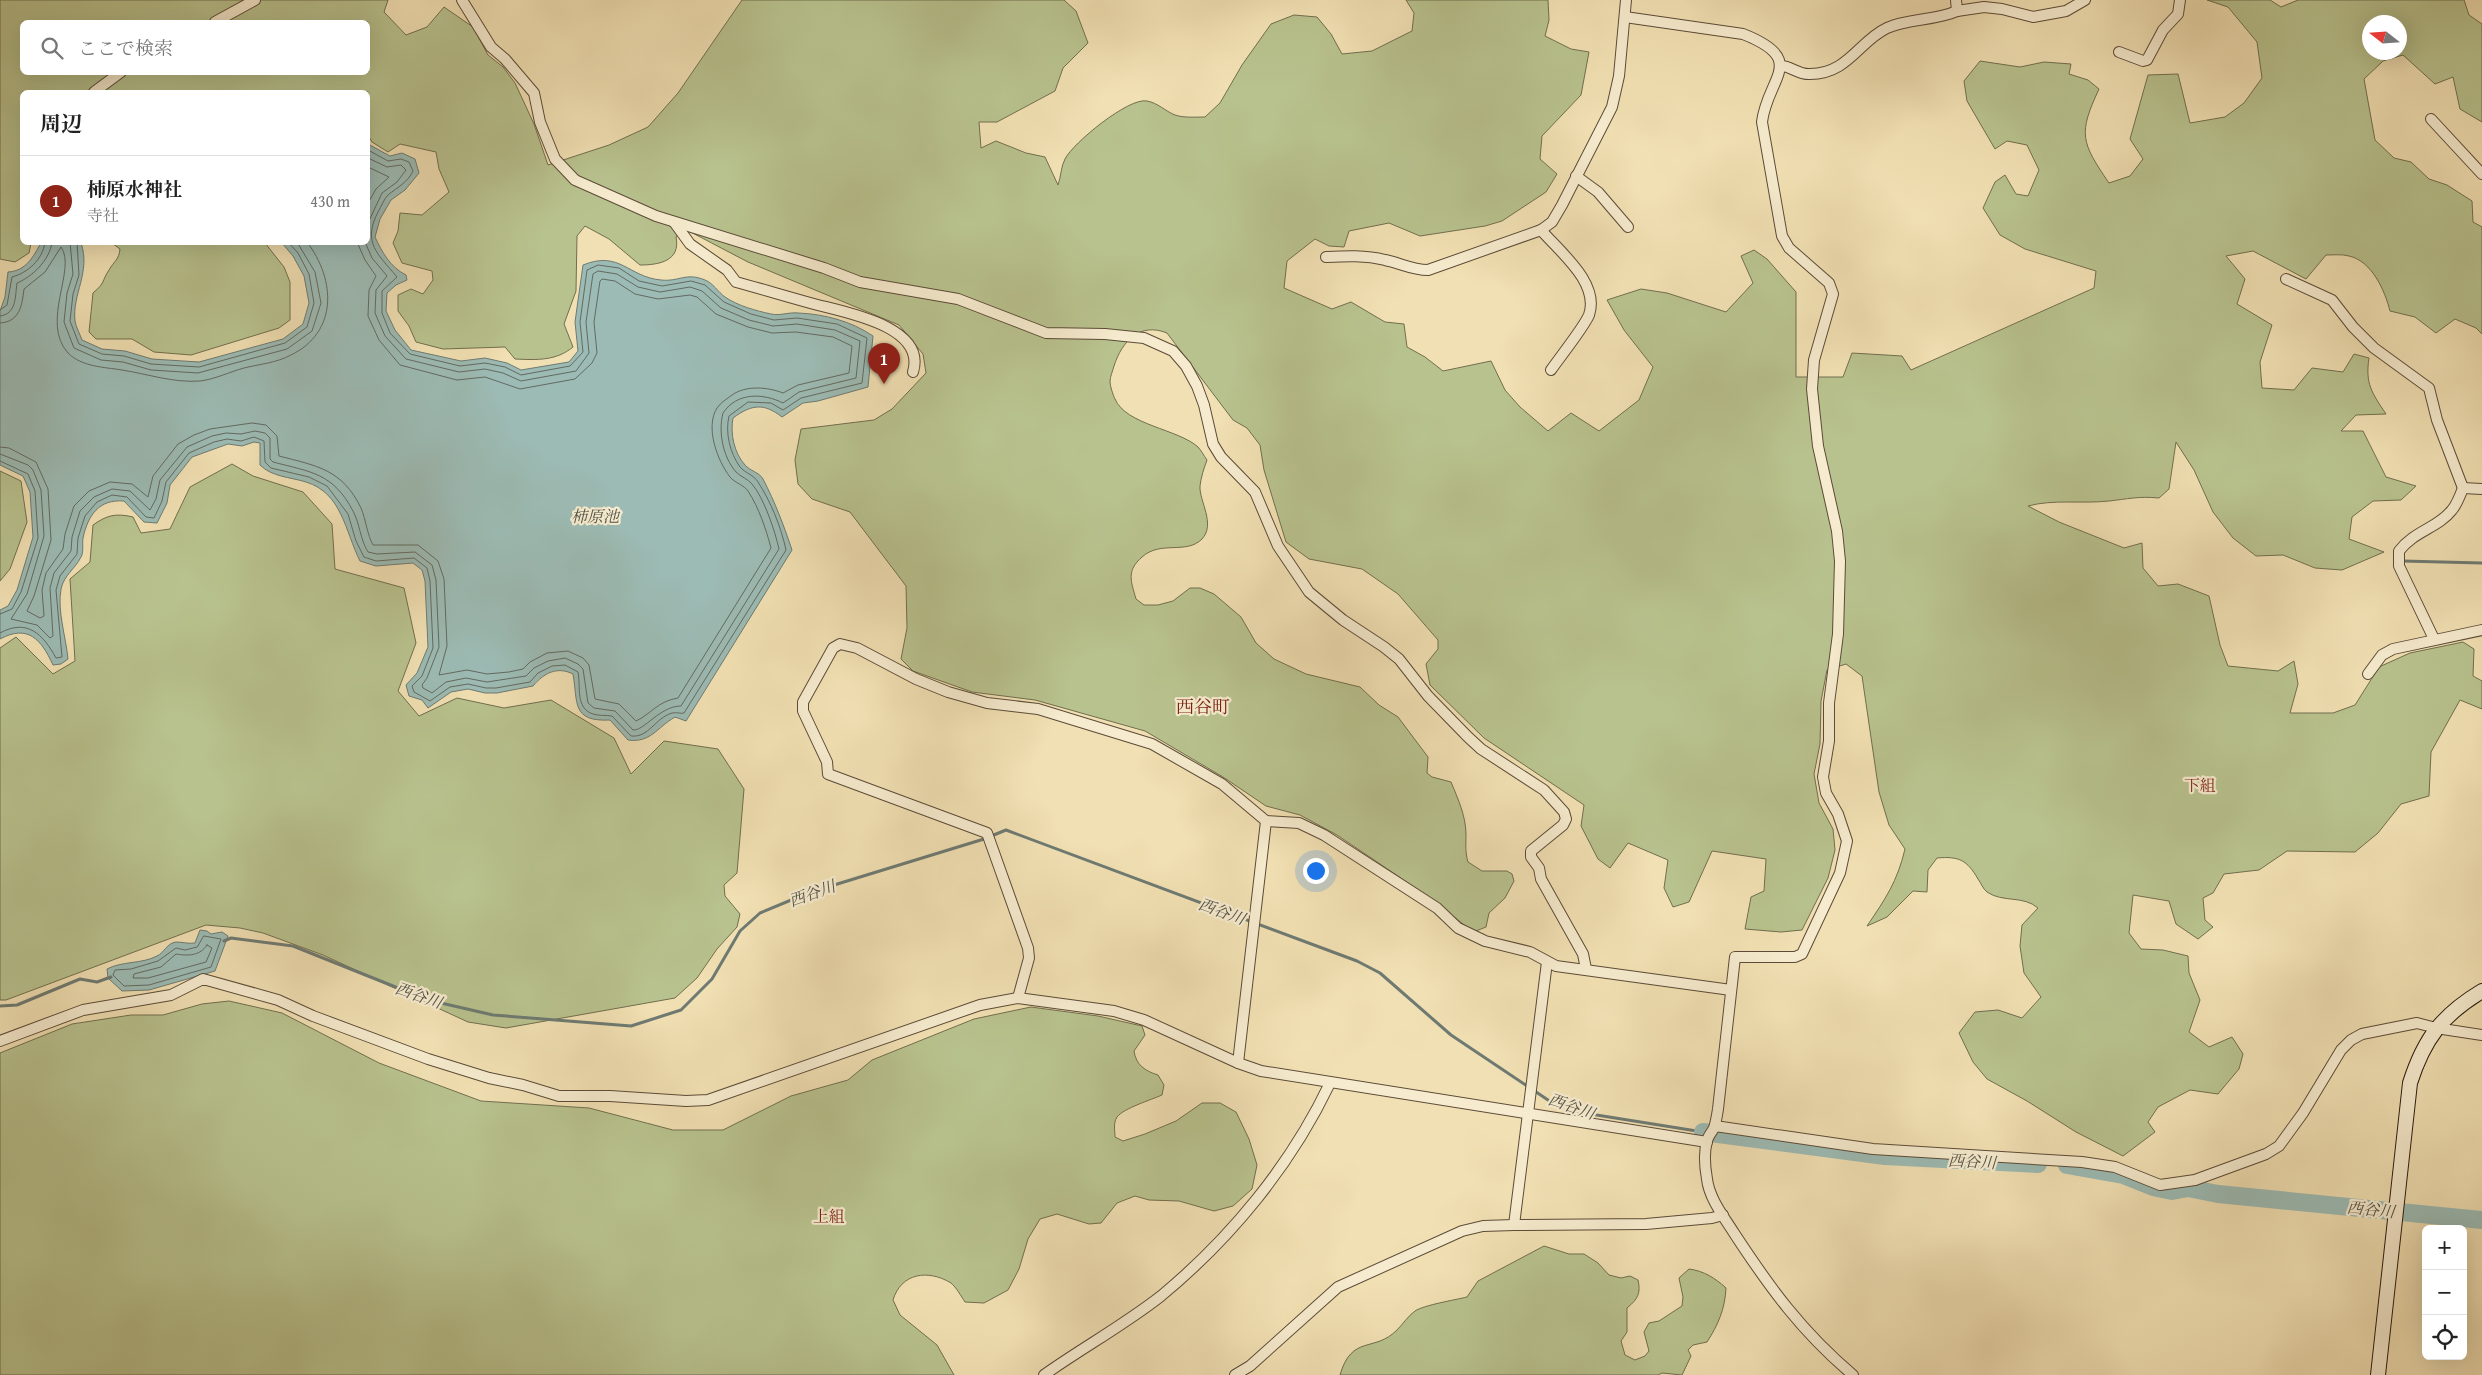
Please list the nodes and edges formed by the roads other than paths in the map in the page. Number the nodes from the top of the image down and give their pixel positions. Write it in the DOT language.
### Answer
graph roads {
  1 [pos="255,0"];
  2 [pos="462,0"];
  3 [pos="1626,0"];
  4 [pos="2084,0"];
  5 [pos="2180,0"];
  6 [pos="1957,5"];
  7 [pos="1625,17"];
  8 [pos="219,20"];
  9 [pos="2119,52"];
  10 [pos="1781,66"];
  11 [pos="117,75"];
  12 [pos="97,90"];
  13 [pos="2431,119"];
  14 [pos="2482,174"];
  15 [pos="1576,176"];
  16 [pos="674,222"];
  17 [pos="1628,227"];
  18 [pos="1542,230"];
  19 [pos="1326,257"];
  20 [pos="2286,279"];
  21 [pos="1551,370"];
  22 [pos="913,372"];
  23 [pos="2463,488"];
  24 [pos="2482,489"];
  25 [pos="2482,630"];
  26 [pos="2434,639"];
  27 [pos="2368,674"];
  28 [pos="1266,821"];
  29 [pos="1546,962"];
  30 [pos="1586,969"];
  31 [pos="1731,990"];
  32 [pos="2482,990"];
  33 [pos="1018,998"];
  34 [pos="2436,1028"];
  35 [pos="2482,1034"];
  36 [pos="0,1041"];
  37 [pos="1238,1063"];
  38 [pos="1330,1083"];
  39 [pos="1526,1113"];
  40 [pos="1715,1126"];
  41 [pos="1706,1142"];
  42 [pos="1723,1215"];
  43 [pos="1514,1224"];
  44 [pos="1044,1375"];
  45 [pos="1235,1375"];
  46 [pos="1853,1375"];
  47 [pos="2378,1375"];
  1 -- 8 [label="street"];
  2 -- 16 [label="street"];
  3 -- 7 [label="street"];
  4 -- 6 [label="street"];
  5 -- 9 [label="street"];
  6 -- 10 [label="street"];
  7 -- 10 [label="street"];
  7 -- 15 [label="street"];
  10 -- 31 [label="street"];
  11 -- 12 [label="street"];
  13 -- 14 [label="street"];
  15 -- 17 [label="street"];
  15 -- 18 [label="street"];
  16 -- 22 [label="street"];
  16 -- 30 [label="street"];
  18 -- 19 [label="street"];
  18 -- 21 [label="street"];
  20 -- 23 [label="street"];
  23 -- 24 [label="street"];
  23 -- 26 [label="street"];
  25 -- 26 [label="street"];
  26 -- 27 [label="street"];
  28 -- 29 [label="street"];
  28 -- 33 [label="street"];
  28 -- 37 [label="street"];
  29 -- 30 [label="street"];
  29 -- 39 [label="street"];
  30 -- 31 [label="street"];
  31 -- 40 [label="street"];
  32 -- 34 [label="street"];
  33 -- 36 [label="street"];
  33 -- 37 [label="street"];
  34 -- 35 [label="street"];
  34 -- 40 [label="street"];
  34 -- 47 [label="street"];
  37 -- 38 [label="street"];
  38 -- 39 [label="street"];
  38 -- 44 [label="street"];
  39 -- 41 [label="street"];
  39 -- 43 [label="street"];
  40 -- 41 [label="street"];
  41 -- 42 [label="street"];
  42 -- 43 [label="street"];
  42 -- 46 [label="street"];
  43 -- 45 [label="street"];
}
